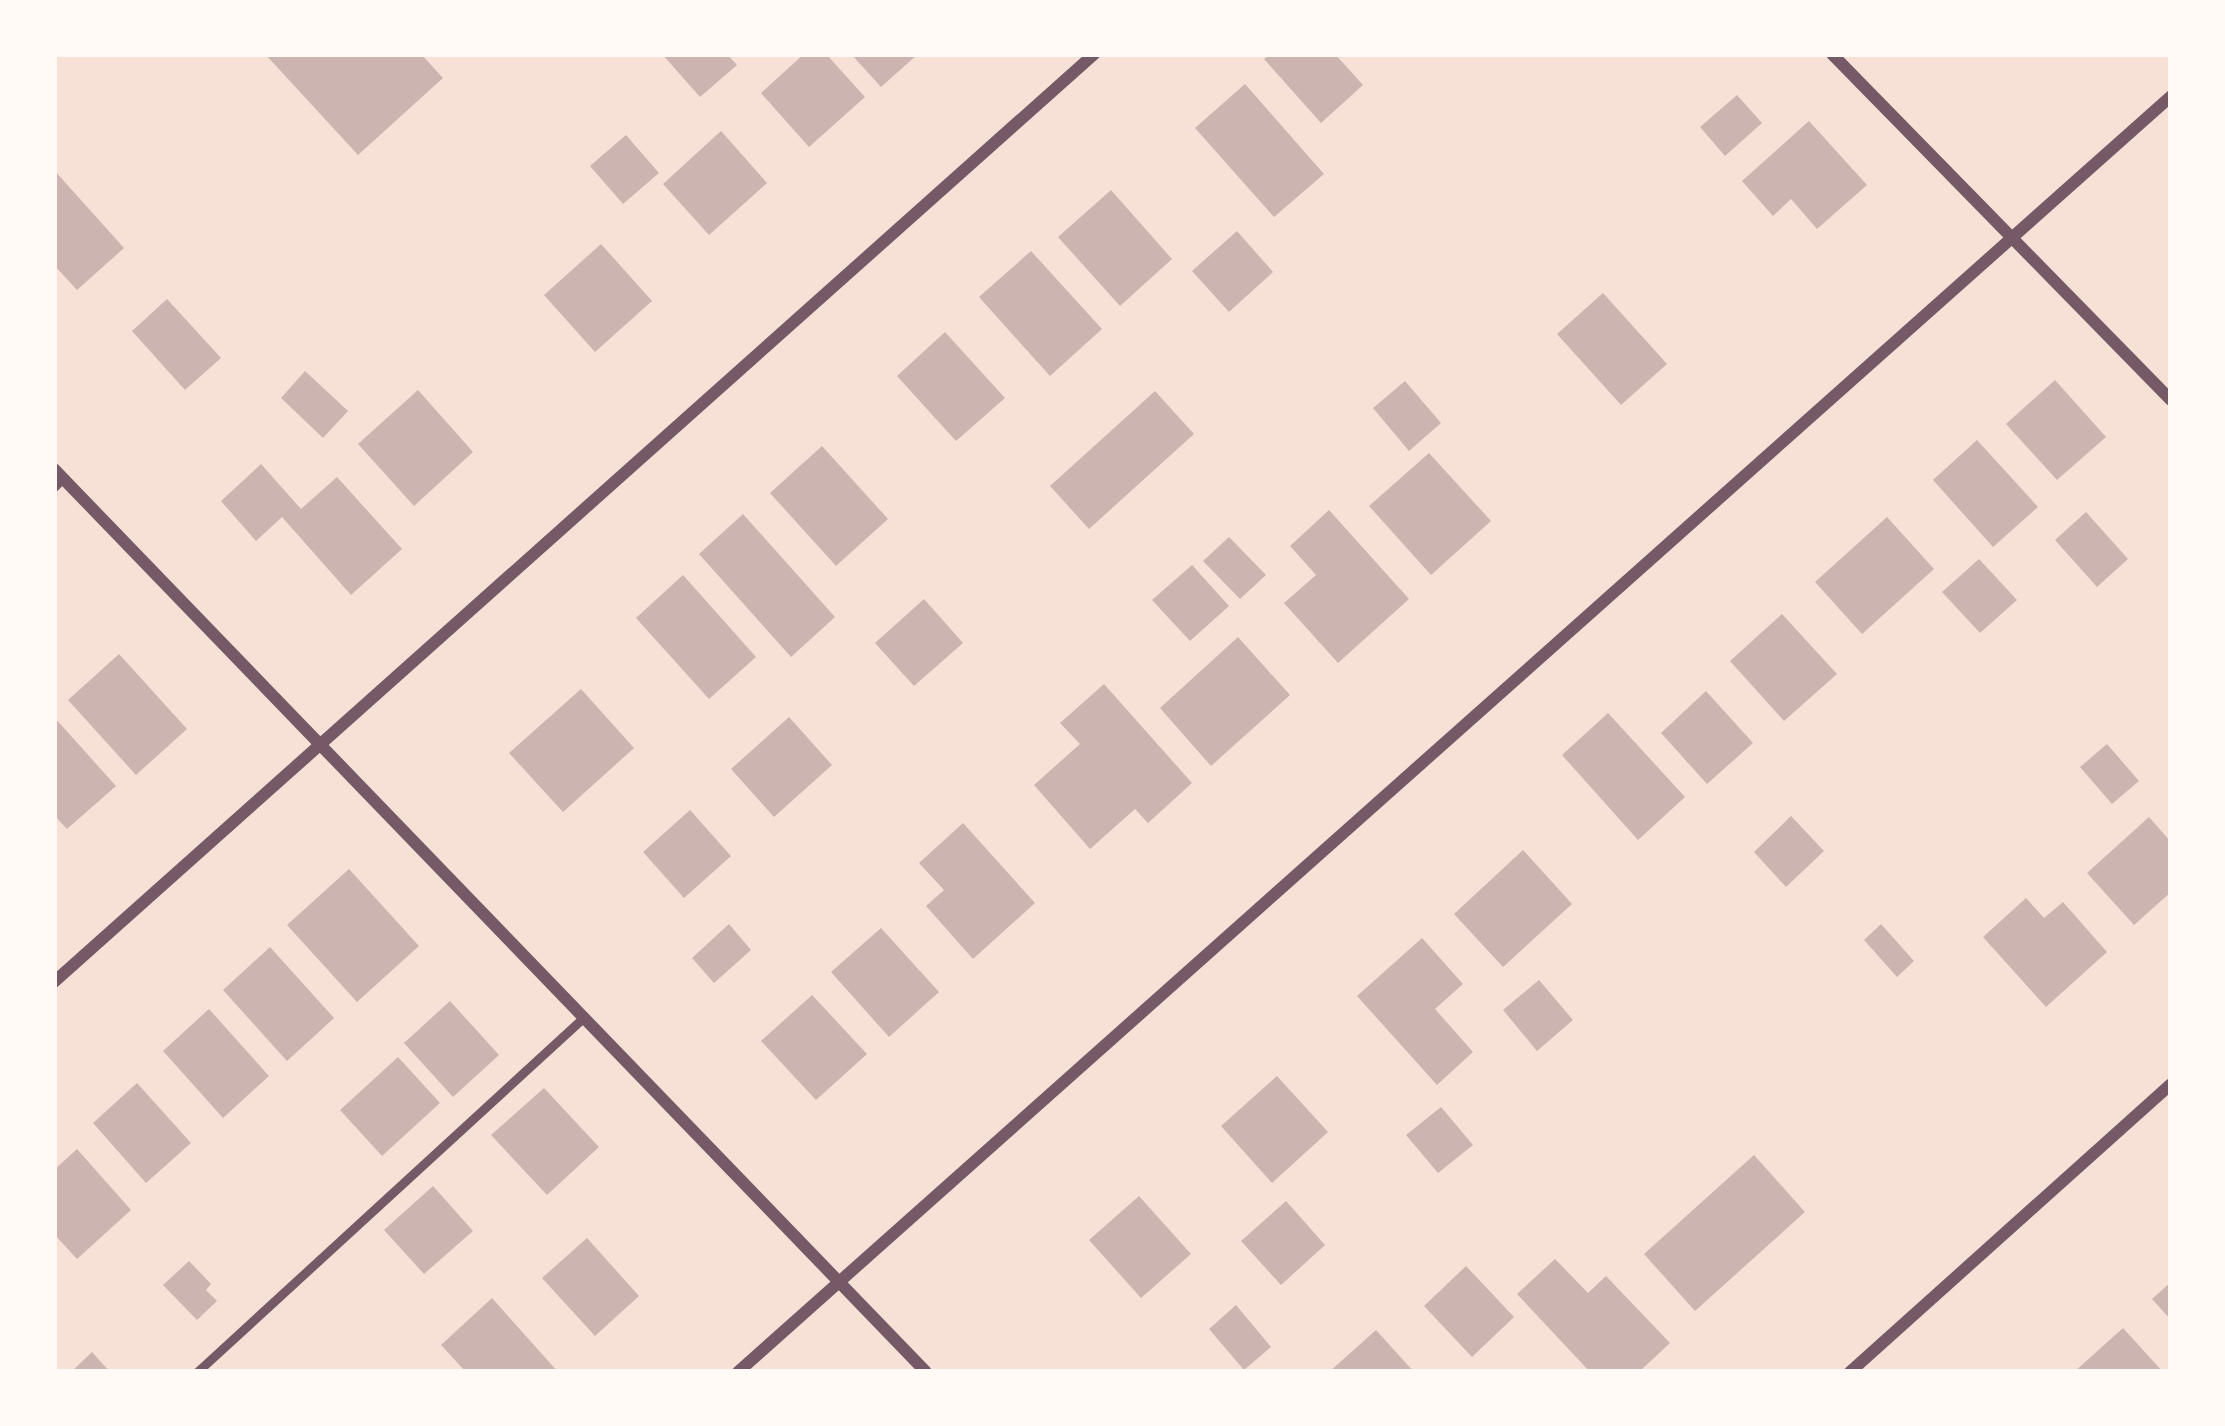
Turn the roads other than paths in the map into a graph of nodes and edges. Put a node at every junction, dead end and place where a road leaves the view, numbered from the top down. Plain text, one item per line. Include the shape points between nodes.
1 (1094, 54) edge
2 (1832, 54) edge
3 (2171, 96) edge
4 (2013, 238) junction
5 (2171, 400) edge
6 (57, 478) edge
7 (321, 745) junction
8 (54, 982) edge
9 (584, 1017) junction
10 (2171, 1084) edge
11 (839, 1281) junction
12 (197, 1372) edge
13 (738, 1372) edge
14 (926, 1372) edge
15 (1850, 1372) edge

1 - 7 street
2 - 4 street
3 - 4 street
4 - 5 street
4 - 11 street
6 - 7 street
7 - 8 street
7 - 9 street
9 - 11 street
9 - 12 lane
10 - 15 street
11 - 13 street
11 - 14 street

